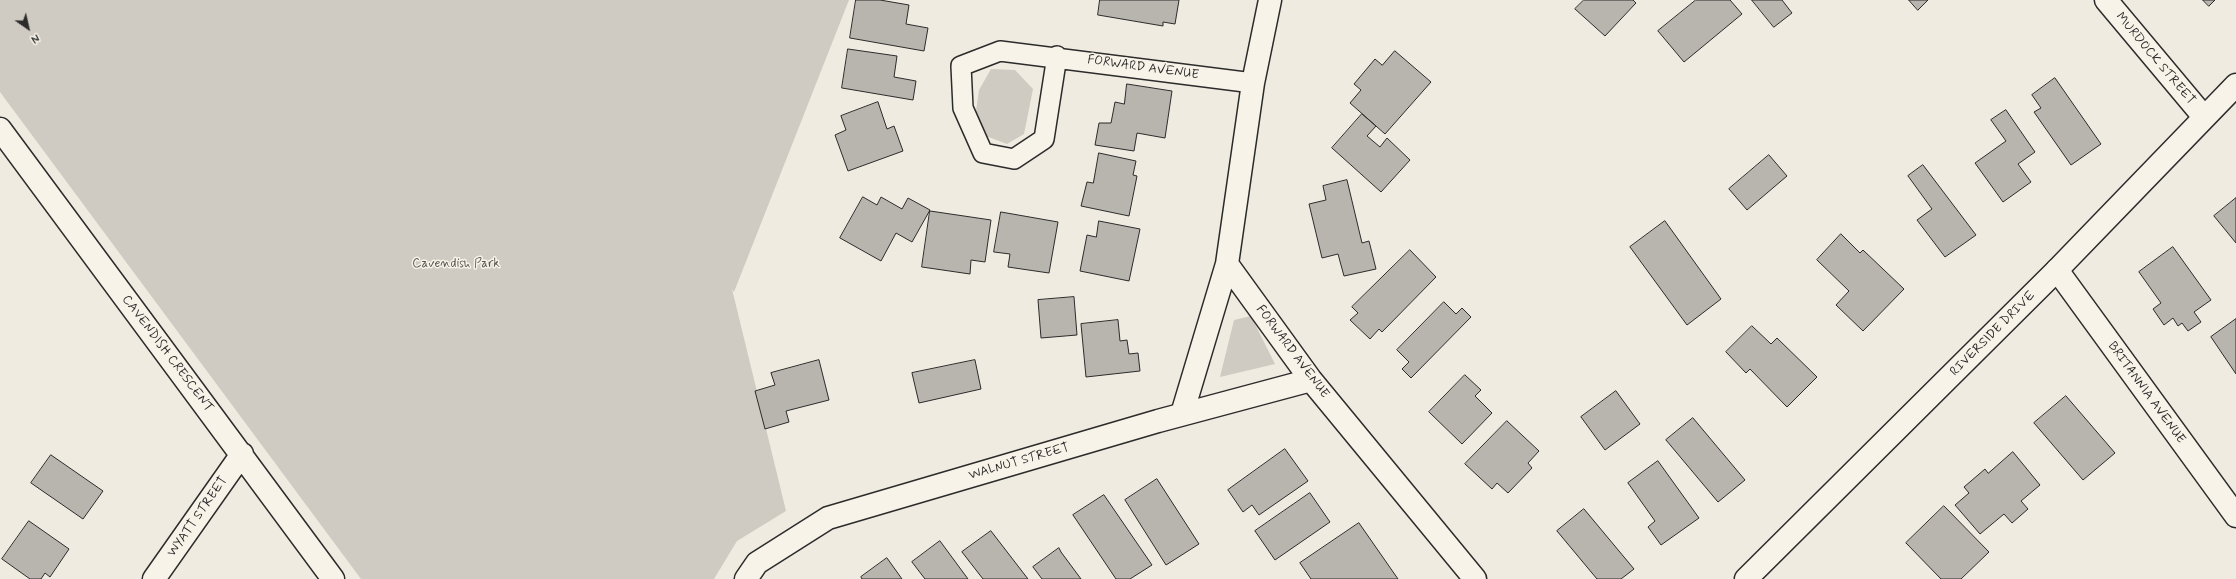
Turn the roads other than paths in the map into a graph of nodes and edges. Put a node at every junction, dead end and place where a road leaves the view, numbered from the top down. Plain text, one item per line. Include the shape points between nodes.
1 (1270, 0) edge
2 (2106, 0) edge
3 (1057, 56) junction
4 (1253, 83) junction
5 (2236, 85) edge
6 (2204, 117) junction
7 (0, 129) edge
8 (1227, 264) junction
9 (2057, 270) junction
10 (1311, 380) junction
11 (1182, 414) junction
12 (242, 454) junction
13 (2236, 516) edge
14 (154, 579) edge
15 (333, 579) edge
16 (746, 579) edge
17 (1475, 579) edge
18 (1746, 579) edge

1 - 4 street
2 - 6 street, MURDOCK STREET
3 - 3 lane, FORWARD AVENUE via 1000,51 962,66 963,108 983,153 1014,159 1044,139
3 - 4 lane, FORWARD AVENUE
4 - 8 street
5 - 6 street, RIVERSIDE DRIVE
6 - 9 street, RIVERSIDE DRIVE
7 - 12 street, CAVENDISH CRESCENT
8 - 10 street, FORWARD AVENUE
8 - 11 street
9 - 13 street, BRITANNIA AVENUE
9 - 18 street, RIVERSIDE DRIVE
10 - 11 street, WALNUT STREET
10 - 17 street, FORWARD AVENUE
11 - 16 street, WALNUT STREET via 828,518 757,563
12 - 14 street, WYATT STREET
12 - 15 street, CAVENDISH CRESCENT via 255,476

